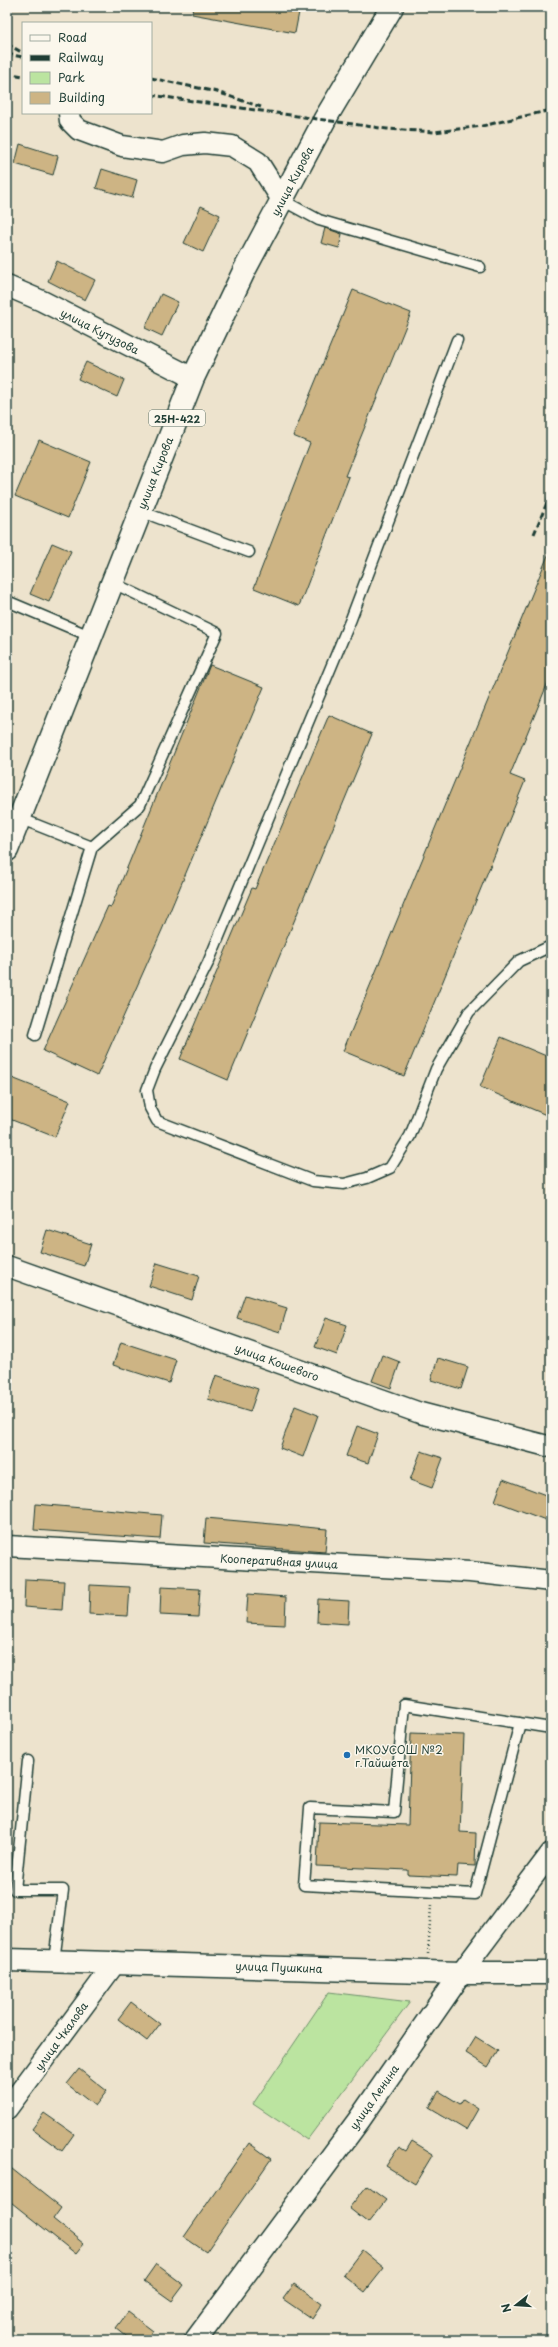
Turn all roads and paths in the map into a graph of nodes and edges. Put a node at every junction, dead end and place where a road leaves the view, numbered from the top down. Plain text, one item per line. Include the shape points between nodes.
1 (392, 7) edge
2 (69, 114) edge
3 (282, 200) junction
4 (480, 267) dead end
5 (7, 286) edge
6 (457, 340) dead end
7 (193, 378) junction
8 (140, 511) junction
9 (250, 552) dead end
10 (111, 582) junction
11 (7, 601) edge
12 (90, 636) junction
13 (19, 818) junction
14 (92, 847) junction
15 (7, 850) edge
16 (551, 946) edge
17 (35, 1035) dead end
18 (7, 1266) edge
19 (551, 1447) edge
20 (7, 1546) edge
21 (551, 1581) edge
22 (520, 1723) junction
23 (551, 1728) edge
24 (28, 1761) dead end
25 (551, 1853) edge
26 (432, 1892) junction
27 (7, 1960) edge
28 (54, 1961) junction
29 (116, 1962) junction
30 (426, 1972) junction
31 (461, 1973) junction
32 (551, 1973) edge
33 (7, 2109) edge
34 (196, 2340) edge

1 - 3 main road, улица Кирова / 25Н-422
2 - 3 street via 70,120 79,130 122,146 163,152 183,145 205,143 232,146 258,162
3 - 4 lane via 319,220
3 - 7 main road, улица Кирова / 25Н-422 via 245,269
5 - 7 street, улица Кутузова via 42,301
6 - 16 lane via 348,627 208,963 147,1090 150,1108 157,1121 163,1124 313,1181 344,1184 367,1178 390,1168 410,1136 436,1069 469,1012 519,961
7 - 8 main road, улица Кирова / 25Н-422
8 - 9 lane
8 - 10 main road, улица Кирова / 25Н-422
10 - 12 main road, улица Кирова / 25Н-422
10 - 14 lane via 217,633 140,805
11 - 12 lane
12 - 13 main road, улица Кирова / 25Н-422
13 - 14 lane
13 - 15 main road, улица Кирова / 25Н-422
14 - 17 lane
18 - 19 street, улица Кошевого via 420,1413
20 - 21 street, Кооперативная улица via 470,1572
22 - 23 lane
22 - 26 lane via 475,1894
22 - 26 lane via 404,1705 394,1812 310,1808 304,1885
24 - 28 lane via 16,1890 64,1890
25 - 31 street, улица Ленина
26 - 30 path
27 - 28 main road, улица Пушкина
28 - 29 main road, улица Пушкина
29 - 30 main road, улица Пушкина
29 - 33 street, улица Чкалова
30 - 31 main road, улица Пушкина
31 - 32 main road, улица Пушкина
31 - 34 main road, улица Ленина via 359,2120

